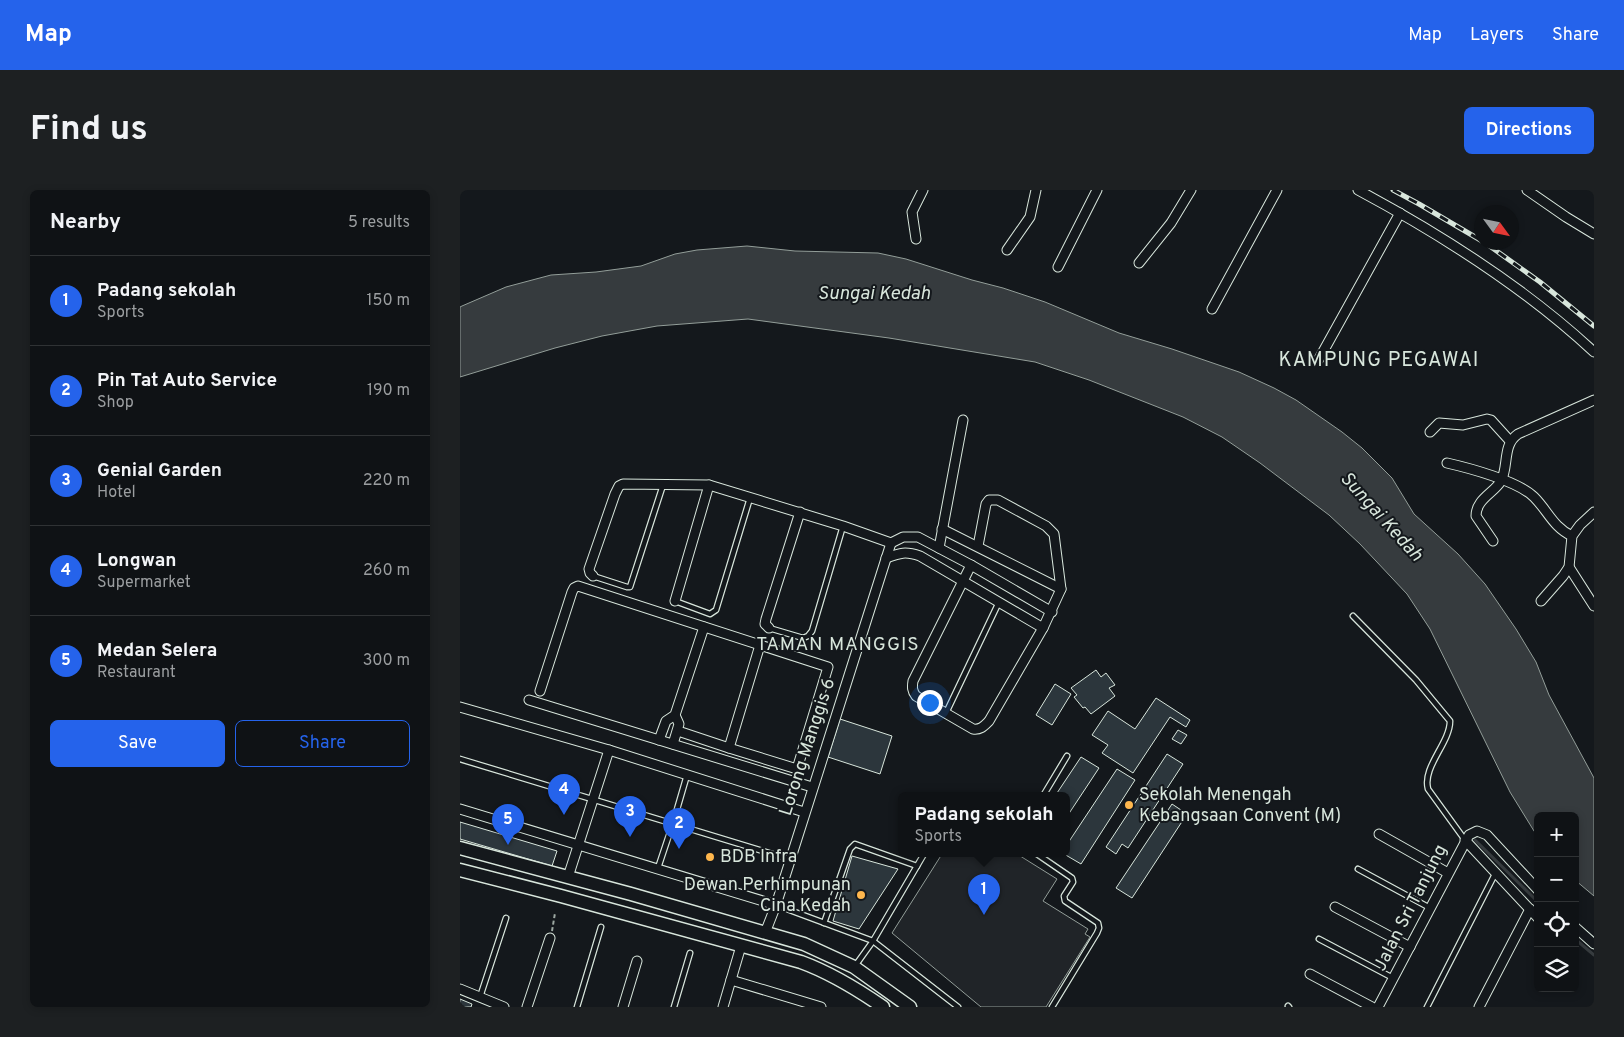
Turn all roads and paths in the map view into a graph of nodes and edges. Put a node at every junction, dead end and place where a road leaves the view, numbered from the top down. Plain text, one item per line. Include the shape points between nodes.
1 (923, 190) edge
2 (1036, 190) edge
3 (1097, 190) edge
4 (1191, 190) edge
5 (1277, 190) edge
6 (1358, 190) edge
7 (1527, 190) edge
8 (1400, 213) junction
9 (1594, 234) edge
10 (916, 239) dead end
11 (1007, 250) dead end
12 (1139, 263) dead end
13 (1058, 267) dead end
14 (1212, 309) dead end
15 (1594, 352) edge
16 (1319, 359) dead end
17 (1594, 400) edge
18 (964, 420) dead end
19 (1430, 432) dead end
20 (1510, 441) junction
21 (1447, 463) dead end
22 (1502, 480) junction
23 (664, 485) junction
24 (709, 485) junction
25 (751, 497) junction
26 (800, 512) junction
27 (1594, 512) edge
28 (843, 526) junction
29 (942, 529) junction
30 (1572, 536) junction
31 (1493, 542) dead end
32 (891, 543) junction
33 (978, 546) junction
34 (939, 548) junction
35 (886, 558) junction
36 (971, 565) junction
37 (1569, 567) junction
38 (594, 576) joint
39 (963, 581) junction
40 (1061, 589) junction
41 (675, 601) joint
42 (1541, 601) dead end
43 (999, 602) junction
44 (1594, 606) edge
45 (1052, 612) junction
46 (1353, 616) dead end
47 (704, 627) junction
48 (769, 628) joint
49 (1043, 628) junction
50 (760, 646) junction
51 (540, 691) dead end
52 (529, 700) dead end
53 (461, 706) edge
54 (946, 713) junction
55 (675, 715) junction
56 (678, 731) junction
57 (659, 740) junction
58 (674, 744) junction
59 (729, 748) junction
60 (609, 750) junction
61 (1067, 756) dead end
62 (460, 759) edge
63 (687, 775) junction
64 (812, 787) junction
65 (1045, 792) edge
66 (593, 798) junction
67 (460, 809) edge
68 (804, 812) junction
69 (674, 823) junction
70 (1379, 834) dead end
71 (1465, 840) junction
72 (579, 844) junction
73 (460, 848) edge
74 (922, 857) edge
75 (1041, 857) edge
76 (789, 859) junction
77 (917, 866) junction
78 (658, 868) junction
79 (1358, 869) dead end
80 (460, 870) edge
81 (1496, 872) junction
82 (1448, 873) junction
83 (568, 877) junction
84 (1534, 886) edge
85 (776, 905) junction
86 (1335, 907) dead end
87 (1430, 908) junction
88 (1530, 909) junction
89 (555, 913) dead end
90 (1534, 914) edge
91 (506, 918) dead end
92 (824, 923) junction
93 (601, 927) dead end
94 (1579, 931) edge
95 (765, 933) junction
96 (550, 938) joint
97 (1319, 939) dead end
98 (873, 941) junction
99 (1594, 944) edge
100 (741, 946) junction
101 (1410, 947) junction
102 (690, 952) dead end
103 (638, 961) dead end
104 (854, 967) junction
105 (1310, 974) dead end
106 (1393, 978) junction
107 (731, 980) junction
108 (460, 989) edge
109 (480, 997) junction
110 (504, 1007) edge
111 (527, 1007) edge
112 (577, 1007) edge
113 (623, 1007) edge
114 (674, 1007) edge
115 (722, 1007) edge
116 (821, 1007) edge
117 (882, 1007) edge
118 (910, 1007) edge
119 (958, 1007) edge
120 (1052, 1007) edge
121 (1372, 1007) edge
122 (1378, 1007) edge
123 (1427, 1007) edge
124 (1479, 1007) edge

1 - 10 street via 912,212
2 - 11 street via 1030,217
3 - 13 street
4 - 12 street via 1171,223
5 - 14 street
6 - 8 street
7 - 9 street
8 - 15 street via 1503,279
8 - 16 street
17 - 20 street via 1518,434
18 - 29 street
19 - 20 street via 1439,423 1463,425 1487,418
20 - 22 street
21 - 22 street
22 - 30 street via 1530,494 1560,530
22 - 31 street via 1484,498 1476,513
23 - 24 street
23 - 38 street via 623,484 617,489 589,569
23 - 38 lane via 630,587
24 - 25 street
24 - 41 street
25 - 26 street
25 - 41 lane via 716,610 710,614
26 - 28 street
26 - 48 street via 766,619 765,624
27 - 30 street
28 - 32 street
28 - 48 lane via 812,631 803,638
29 - 33 street
29 - 34 street
30 - 37 street
32 - 34 street via 903,537 914,537
32 - 35 street, Lorong Manggis 6
33 - 40 street
33 - 40 street via 986,504 989,500 998,500 1046,526 1054,534
34 - 36 street
35 - 39 street via 908,552
35 - 64 street, Lorong Manggis 6
36 - 39 street
36 - 45 street
37 - 42 street
37 - 44 street
39 - 43 street
39 - 54 street via 913,680 916,696
40 - 45 street
43 - 49 street
43 - 54 lane
45 - 49 street
46 - 71 lane via 1416,680 1450,721 1427,783
47 - 50 street
47 - 51 street via 578,586 574,588
47 - 55 street
49 - 54 street via 984,726 973,729
50 - 59 street
50 - 59 street via 828,667 798,769
52 - 57 street
53 - 60 street
55 - 56 street
55 - 57 street via 666,721
56 - 58 street
56 - 59 street
57 - 58 street
58 - 64 street
60 - 63 street
60 - 66 street
61 - 65 lane
62 - 66 lane
63 - 68 street
63 - 69 lane
64 - 68 street, Lorong Manggis 6
66 - 69 lane
66 - 72 street
67 - 72 street
68 - 76 street, Lorong Manggis 6
69 - 76 lane
69 - 78 lane
70 - 82 street
71 - 81 street, Jalan Sri Tanjung
71 - 82 street, Jalan Sri Tanjung
71 - 84 street via 1472,832 1487,835
72 - 78 street
72 - 83 street
73 - 83 main road
74 - 77 lane
75 - 120 lane via 1072,878 1065,901 1098,923 1099,928
76 - 85 street, Lorong Manggis 6
77 - 92 lane via 855,844 850,849
77 - 98 lane
78 - 85 street
79 - 87 lane
80 - 100 main road
81 - 88 street, Jalan Sri Tanjung
81 - 123 lane
82 - 87 street, Jalan Sri Tanjung
83 - 95 main road
85 - 92 lane
85 - 95 street, Lorong Manggis 6
86 - 101 street
87 - 101 street, Jalan Sri Tanjung
88 - 90 street, Jalan Sri Tanjung
88 - 124 street
89 - 96 path
91 - 109 lane
92 - 98 lane
93 - 112 lane
94 - 99 street
95 - 104 main road via 804,944
96 - 111 street
97 - 106 lane
98 - 104 lane
98 - 119 lane
100 - 107 street
100 - 117 main road via 820,970
101 - 106 street, Jalan Sri Tanjung
102 - 114 lane
103 - 113 street
104 - 118 main road
105 - 121 street
106 - 122 street, Jalan Sri Tanjung
107 - 115 street
107 - 116 street
108 - 109 street
109 - 110 street

